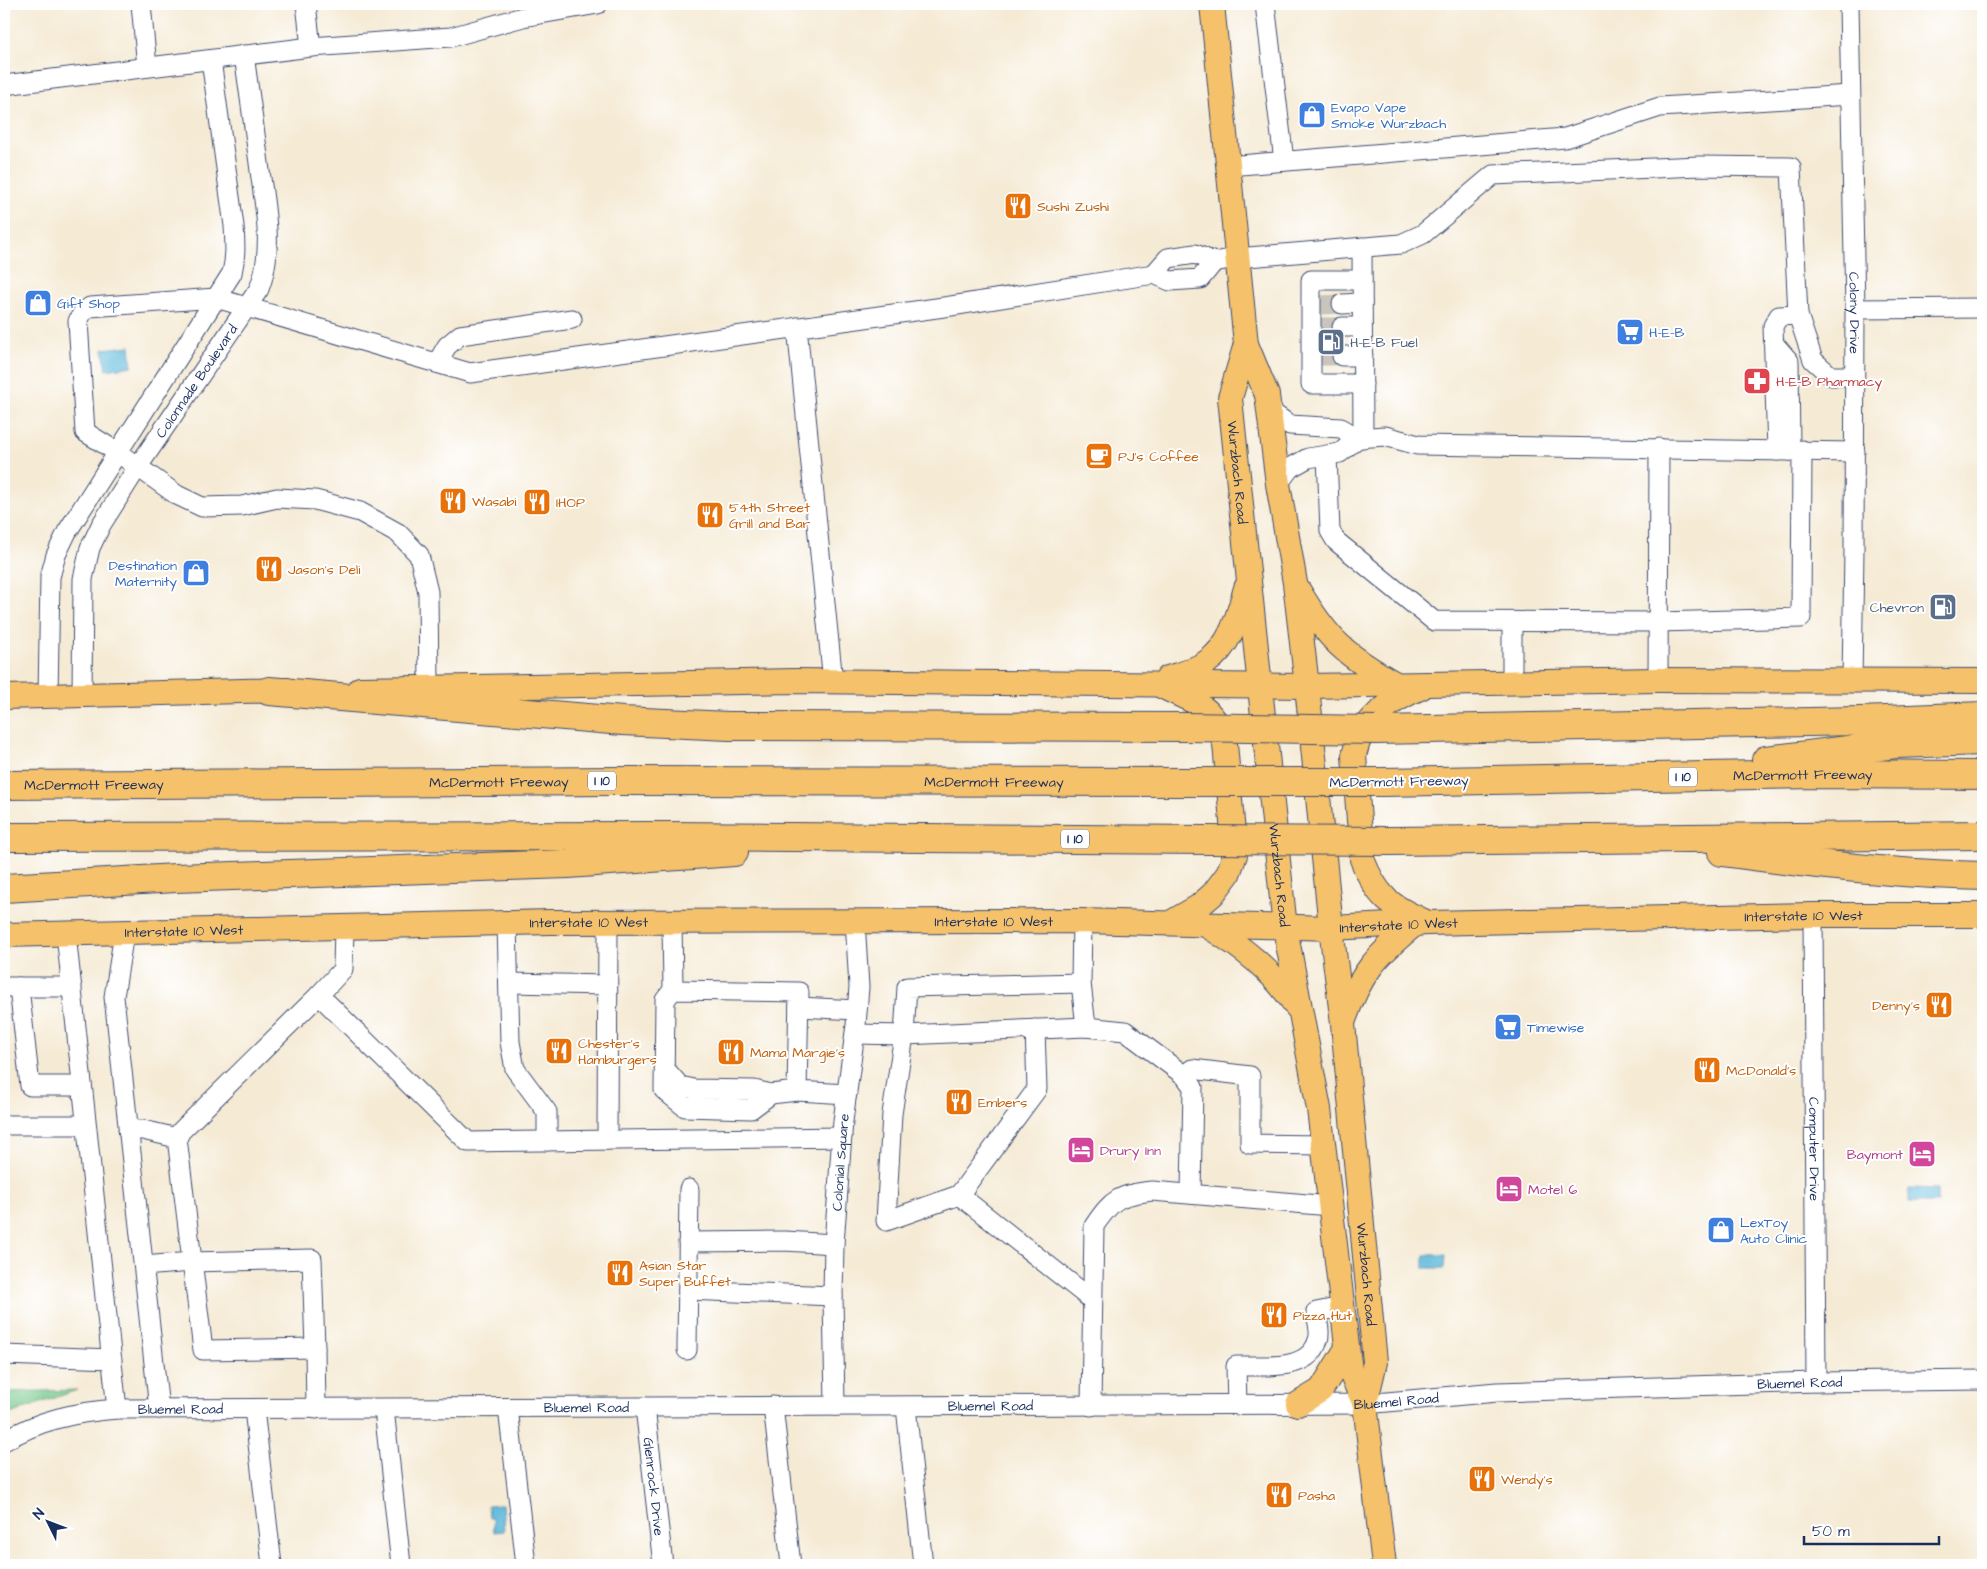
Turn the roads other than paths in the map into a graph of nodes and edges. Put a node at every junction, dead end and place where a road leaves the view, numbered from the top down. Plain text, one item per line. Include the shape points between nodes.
1 (141, 4) edge
2 (306, 4) edge
3 (598, 4) edge
4 (1212, 4) edge
5 (1265, 4) edge
6 (1849, 4) edge
7 (311, 47) junction
8 (244, 56) junction
9 (211, 60) junction
10 (147, 67) junction
11 (4, 85) edge
12 (1850, 96) junction
13 (1284, 162) junction
14 (1228, 166) junction
15 (1362, 247) junction
16 (1225, 260) junction
17 (1362, 280) junction
18 (216, 298) junction
19 (1362, 303) junction
20 (1342, 304) tunnel mouth
21 (246, 308) junction
22 (1983, 308) edge
23 (1855, 309) junction
24 (1798, 315) junction
25 (572, 319) dead end
26 (797, 327) junction
27 (1342, 327) tunnel mouth
28 (1362, 327) junction
29 (1246, 344) junction
30 (1342, 356) tunnel mouth
31 (1362, 356) junction
32 (437, 363) junction
33 (1854, 376) junction
34 (1362, 384) junction
35 (1267, 395) junction
36 (1360, 438) junction
37 (1659, 448) junction
38 (1790, 451) junction
39 (117, 452) junction
40 (1855, 452) junction
41 (1327, 455) junction
42 (137, 468) junction
43 (1278, 484) junction
44 (1249, 578) junction
45 (1294, 582) junction
46 (1512, 622) junction
47 (1658, 622) junction
48 (1658, 680) junction
49 (1983, 681) edge
50 (833, 682) junction
51 (1852, 682) junction
52 (1154, 683) junction
53 (1512, 683) junction
54 (1397, 684) junction
55 (1428, 684) junction
56 (1260, 685) junction
57 (1307, 686) junction
58 (429, 687) junction
59 (269, 691) junction
60 (82, 696) junction
61 (4, 697) edge
62 (48, 697) junction
63 (1983, 716) edge
64 (1983, 740) edge
65 (1983, 776) edge
66 (1624, 778) junction
67 (4, 785) edge
68 (1983, 835) edge
69 (4, 837) edge
70 (941, 838) junction
71 (1626, 839) junction
72 (1983, 876) edge
73 (4, 888) edge
74 (1813, 915) junction
75 (1983, 915) edge
76 (855, 920) junction
77 (672, 921) junction
78 (1082, 921) junction
79 (608, 922) junction
80 (507, 923) junction
81 (1170, 923) junction
82 (1204, 924) junction
83 (1421, 924) junction
84 (344, 927) junction
85 (1285, 928) junction
86 (1331, 928) junction
87 (124, 933) junction
88 (66, 934) junction
89 (4, 935) edge
90 (509, 983) junction
91 (1081, 983) junction
92 (607, 985) junction
93 (11, 987) edge
94 (72, 987) junction
95 (674, 990) junction
96 (319, 995) junction
97 (799, 1007) junction
98 (857, 1010) junction
99 (1300, 1012) junction
100 (1343, 1024) junction
101 (1086, 1027) junction
102 (1035, 1029) junction
103 (855, 1034) junction
104 (904, 1036) junction
105 (1185, 1076) junction
106 (82, 1086) junction
107 (797, 1091) junction
108 (847, 1094) junction
109 (4, 1125) edge
110 (86, 1125) junction
111 (128, 1130) junction
112 (842, 1137) junction
113 (177, 1138) junction
114 (607, 1140) junction
115 (547, 1141) junction
116 (1324, 1145) junction
117 (689, 1189) dead end
118 (1191, 1194) junction
119 (959, 1195) junction
120 (1331, 1206) junction
121 (688, 1242) junction
122 (834, 1244) junction
123 (191, 1262) junction
124 (144, 1266) junction
125 (688, 1290) junction
126 (833, 1296) junction
127 (1092, 1300) junction
128 (1342, 1307) junction
129 (315, 1348) junction
130 (1347, 1348) junction
131 (687, 1350) dead end
132 (4, 1355) edge
133 (112, 1360) junction
134 (1983, 1380) edge
135 (1816, 1382) junction
136 (1298, 1404) junction
137 (1365, 1404) junction
138 (1237, 1405) junction
139 (773, 1406) junction
140 (835, 1406) junction
141 (1091, 1406) junction
142 (645, 1407) junction
143 (906, 1407) junction
144 (508, 1408) junction
145 (159, 1409) junction
146 (254, 1409) junction
147 (316, 1409) junction
148 (384, 1409) junction
149 (117, 1410) junction
150 (4, 1441) edge
151 (272, 1565) edge
152 (401, 1565) edge
153 (526, 1565) edge
154 (663, 1565) edge
155 (791, 1565) edge
156 (923, 1565) edge
157 (1384, 1565) edge

1 - 10 street
2 - 7 street
3 - 7 street via 523,17 451,37
4 - 14 main road, Wurzbach Road
5 - 13 street
6 - 12 street, Colony Drive
7 - 8 street
8 - 9 street
8 - 21 street, Colonnade Boulevard via 267,227 268,257 259,289
9 - 10 street
9 - 18 street, Colonnade Boulevard via 236,249 232,273
10 - 11 street
12 - 13 street via 1660,107 1565,138
12 - 23 street, Colony Drive
13 - 14 street
14 - 16 main road, Wurzbach Road
15 - 16 street
15 - 17 street
15 - 24 street via 1401,244 1423,234 1492,174 1699,166 1791,167
16 - 26 street via 1200,278 1170,281 1154,274
16 - 29 main road, Wurzbach Road
17 - 19 street
17 - 34 street via 1311,280 1316,305 1311,384
18 - 21 street
18 - 39 street, Colonnade Boulevard
18 - 39 street via 98,306 83,312 78,321 85,432
19 - 20 street
19 - 28 street
21 - 32 street
21 - 42 street, Colonnade Boulevard
22 - 23 street
23 - 33 street, Colony Drive
24 - 33 street via 1813,360 1830,376
24 - 38 street via 1779,316 1773,326 1774,345 1789,361
25 - 32 street via 460,334 447,346
26 - 32 street via 470,372
26 - 50 street
27 - 28 street
28 - 31 street
29 - 35 main road, Wurzbach Road
29 - 44 main road, Wurzbach Road via 1230,398
30 - 31 street
31 - 34 street
33 - 40 street, Colony Drive
34 - 36 street
35 - 36 street via 1274,414 1290,425 1341,428
35 - 43 main road, Wurzbach Road
36 - 37 street via 1385,436 1418,445
36 - 41 street via 1340,453
37 - 38 street
37 - 47 street
38 - 40 street
38 - 47 street via 1801,618
39 - 42 street
39 - 62 street, Colonnade Boulevard via 67,532 54,562 50,577
40 - 51 street, Colony Drive
41 - 43 street via 1308,458 1290,468
41 - 46 street via 1330,531 1336,542 1434,621
42 - 58 street via 177,495 202,507 242,506 277,498 315,500 360,512 398,533 419,555 428,592
42 - 60 street, Colonnade Boulevard via 90,548 83,579
43 - 45 main road, Wurzbach Road
44 - 52 main road via 1233,631 1208,662
44 - 56 main road, Wurzbach Road
45 - 54 main road via 1336,643 1364,665
45 - 57 main road, Wurzbach Road
46 - 47 street
46 - 53 street
47 - 48 street
48 - 51 main road
48 - 53 main road
49 - 51 main road
50 - 52 main road
50 - 58 main road
52 - 56 main road
52 - 81 main road via 1196,703 1218,724 1225,744 1235,855 1228,874 1213,894
53 - 55 main road
54 - 55 main road
54 - 57 main road
55 - 83 main road via 1384,708 1361,734 1354,756 1362,859 1381,896
56 - 57 main road
56 - 85 main road, Wurzbach Road
57 - 86 main road, Wurzbach Road
58 - 59 main road
59 - 60 main road
59 - 63 highway, bridge via 624,721 729,726 1376,730
60 - 62 main road
61 - 62 main road
64 - 66 highway via 1896,744
65 - 66 highway, McDermott Freeway / I 10 via 1819,774
66 - 67 highway, McDermott Freeway / I 10, bridge via 1383,782 615,781
68 - 71 highway, I 10
69 - 70 highway, I 10
70 - 71 highway, I 10, bridge
70 - 73 highway via 568,864 176,878
71 - 72 highway via 1818,866 1918,875
74 - 75 main road, Interstate 10 West
74 - 83 main road, Interstate 10 West
74 - 135 street, Computer Drive
76 - 77 main road, Interstate 10 West
76 - 78 main road, Interstate 10 West
76 - 98 street, Colonial Square via 859,987
77 - 79 main road, Interstate 10 West
77 - 95 street
78 - 81 main road, Interstate 10 West
78 - 91 street
79 - 80 main road, Interstate 10 West
79 - 92 street
80 - 84 main road, Interstate 10 West
80 - 90 street
81 - 82 main road, Interstate 10 West
82 - 85 main road, Interstate 10 West
82 - 99 main road via 1232,941 1267,970
83 - 86 main road, Interstate 10 West
83 - 100 main road via 1379,955 1350,1001
84 - 87 main road, Interstate 10 West
84 - 96 street via 343,969
85 - 86 main road, Interstate 10 West
85 - 99 main road, Wurzbach Road
86 - 100 main road, Wurzbach Road
87 - 88 main road, Interstate 10 West
87 - 111 street via 114,997
88 - 89 main road, Interstate 10 West
88 - 94 street
90 - 92 street
90 - 115 street via 510,1042 515,1069 547,1112
91 - 101 street
91 - 104 street via 907,987
92 - 114 street
93 - 94 street
93 - 106 street via 30,1086
94 - 106 street
95 - 97 street via 799,992
95 - 107 street via 665,1000 664,1090 685,1107 750,1109 771,1094
96 - 113 street
96 - 115 street via 468,1142
97 - 98 street
97 - 107 street
98 - 103 street, Colonial Square
99 - 116 main road, Wurzbach Road
100 - 137 main road, Wurzbach Road via 1375,1362
101 - 102 street
101 - 105 street via 1125,1030
102 - 104 street
102 - 119 street via 1037,1089
103 - 104 street
103 - 108 street, Colonial Square
104 - 119 street via 892,1114 886,1221
105 - 116 street via 1192,1069 1250,1076 1250,1144
105 - 118 street via 1193,1087
106 - 110 street
107 - 108 street
108 - 112 street, Colonial Square
109 - 110 street
110 - 133 street
111 - 113 street
111 - 124 street
112 - 114 street
112 - 122 street, Colonial Square
113 - 123 street
114 - 115 street
116 - 120 main road, Wurzbach Road
117 - 121 street
118 - 120 street
118 - 127 street via 1152,1191 1127,1194 1108,1206 1094,1226
119 - 127 street
120 - 128 main road, Wurzbach Road
121 - 122 street
121 - 125 street
122 - 126 street, Colonial Square
123 - 124 street
123 - 129 street via 203,1350
123 - 129 street via 312,1259
124 - 145 street
125 - 126 street
125 - 131 street
126 - 140 street, Colonial Square
127 - 141 street
128 - 130 main road, Wurzbach Road
128 - 138 street via 1316,1312 1319,1339 1309,1354 1293,1365 1236,1366
129 - 147 street
130 - 136 main road via 1321,1390
130 - 137 main road, Wurzbach Road via 1350,1371
132 - 133 street
133 - 149 street
134 - 135 street, Bluemel Road
135 - 137 street, Bluemel Road via 1497,1392
136 - 137 street, Bluemel Road
136 - 138 street, Bluemel Road
137 - 157 main road, Wurzbach Road
138 - 141 street, Bluemel Road
139 - 140 street, Bluemel Road
139 - 142 street, Bluemel Road
139 - 155 street
140 - 143 street, Bluemel Road
141 - 143 street, Bluemel Road
142 - 144 street, Bluemel Road
142 - 154 street, Glenrock Drive
143 - 156 street
144 - 148 street, Bluemel Road
144 - 153 street
145 - 146 street, Bluemel Road
145 - 149 street, Bluemel Road
146 - 147 street, Bluemel Road
146 - 151 street
147 - 148 street, Bluemel Road
148 - 152 street
149 - 150 street, Bluemel Road via 87,1411 54,1418

